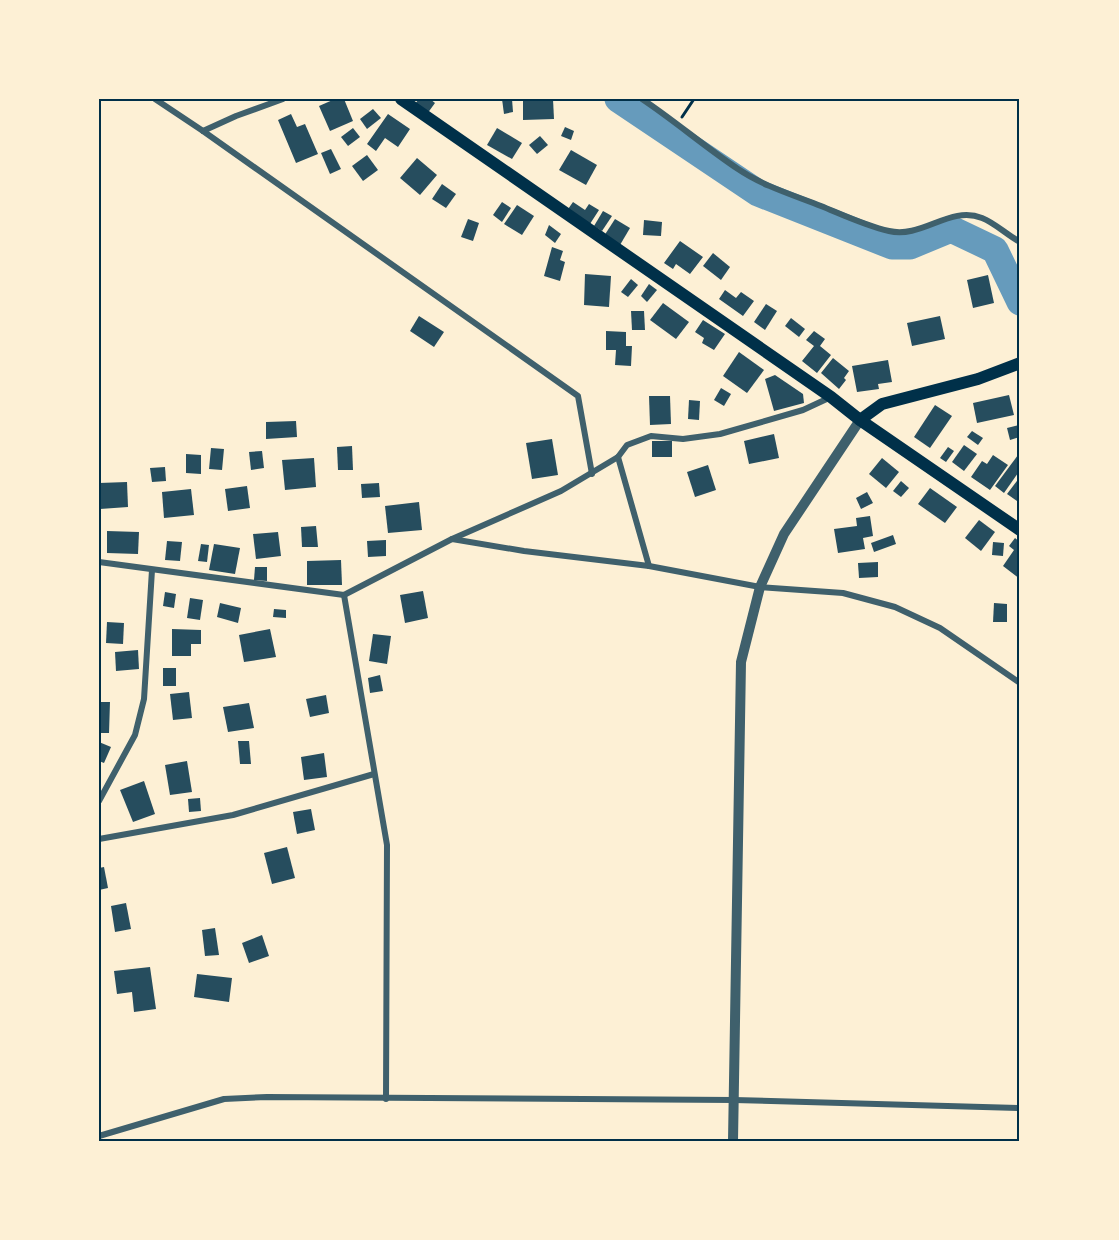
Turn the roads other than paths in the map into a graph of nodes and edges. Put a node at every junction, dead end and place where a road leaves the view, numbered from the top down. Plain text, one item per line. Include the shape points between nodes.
1 (155, 99) edge
2 (283, 99) edge
3 (401, 99) edge
4 (642, 99) edge
5 (203, 131) junction
6 (1020, 242) edge
7 (1020, 363) edge
8 (831, 397) junction
9 (860, 420) junction
10 (618, 457) junction
11 (592, 474) junction
12 (1020, 530) edge
13 (452, 539) junction
14 (99, 562) edge
15 (649, 566) junction
16 (152, 570) junction
17 (760, 587) junction
18 (344, 596) junction
19 (1020, 683) edge
20 (374, 774) junction
21 (99, 801) edge
22 (99, 839) edge
23 (386, 1099) junction
24 (734, 1100) junction
25 (1020, 1108) edge
26 (99, 1136) edge
27 (733, 1141) edge

1 - 5 street
2 - 5 street
3 - 8 main road
4 - 6 street via 739,170 879,228 901,233 915,231 967,215 982,218
5 - 11 street via 578,396
7 - 9 main road via 978,379 882,404
8 - 9 main road
8 - 10 street via 803,410 720,434 683,439 651,436 627,445
9 - 12 main road
9 - 17 street via 784,534
10 - 11 street
10 - 15 street
11 - 13 street
13 - 15 street
13 - 18 street
14 - 16 street
15 - 17 street
16 - 18 street
16 - 21 street via 144,699 135,735
17 - 19 street via 843,593 895,608 940,628
17 - 24 street via 741,662
18 - 20 street
20 - 22 street via 233,815
20 - 23 street via 387,845
23 - 24 street
23 - 26 street via 224,1100
24 - 25 street
24 - 27 street

